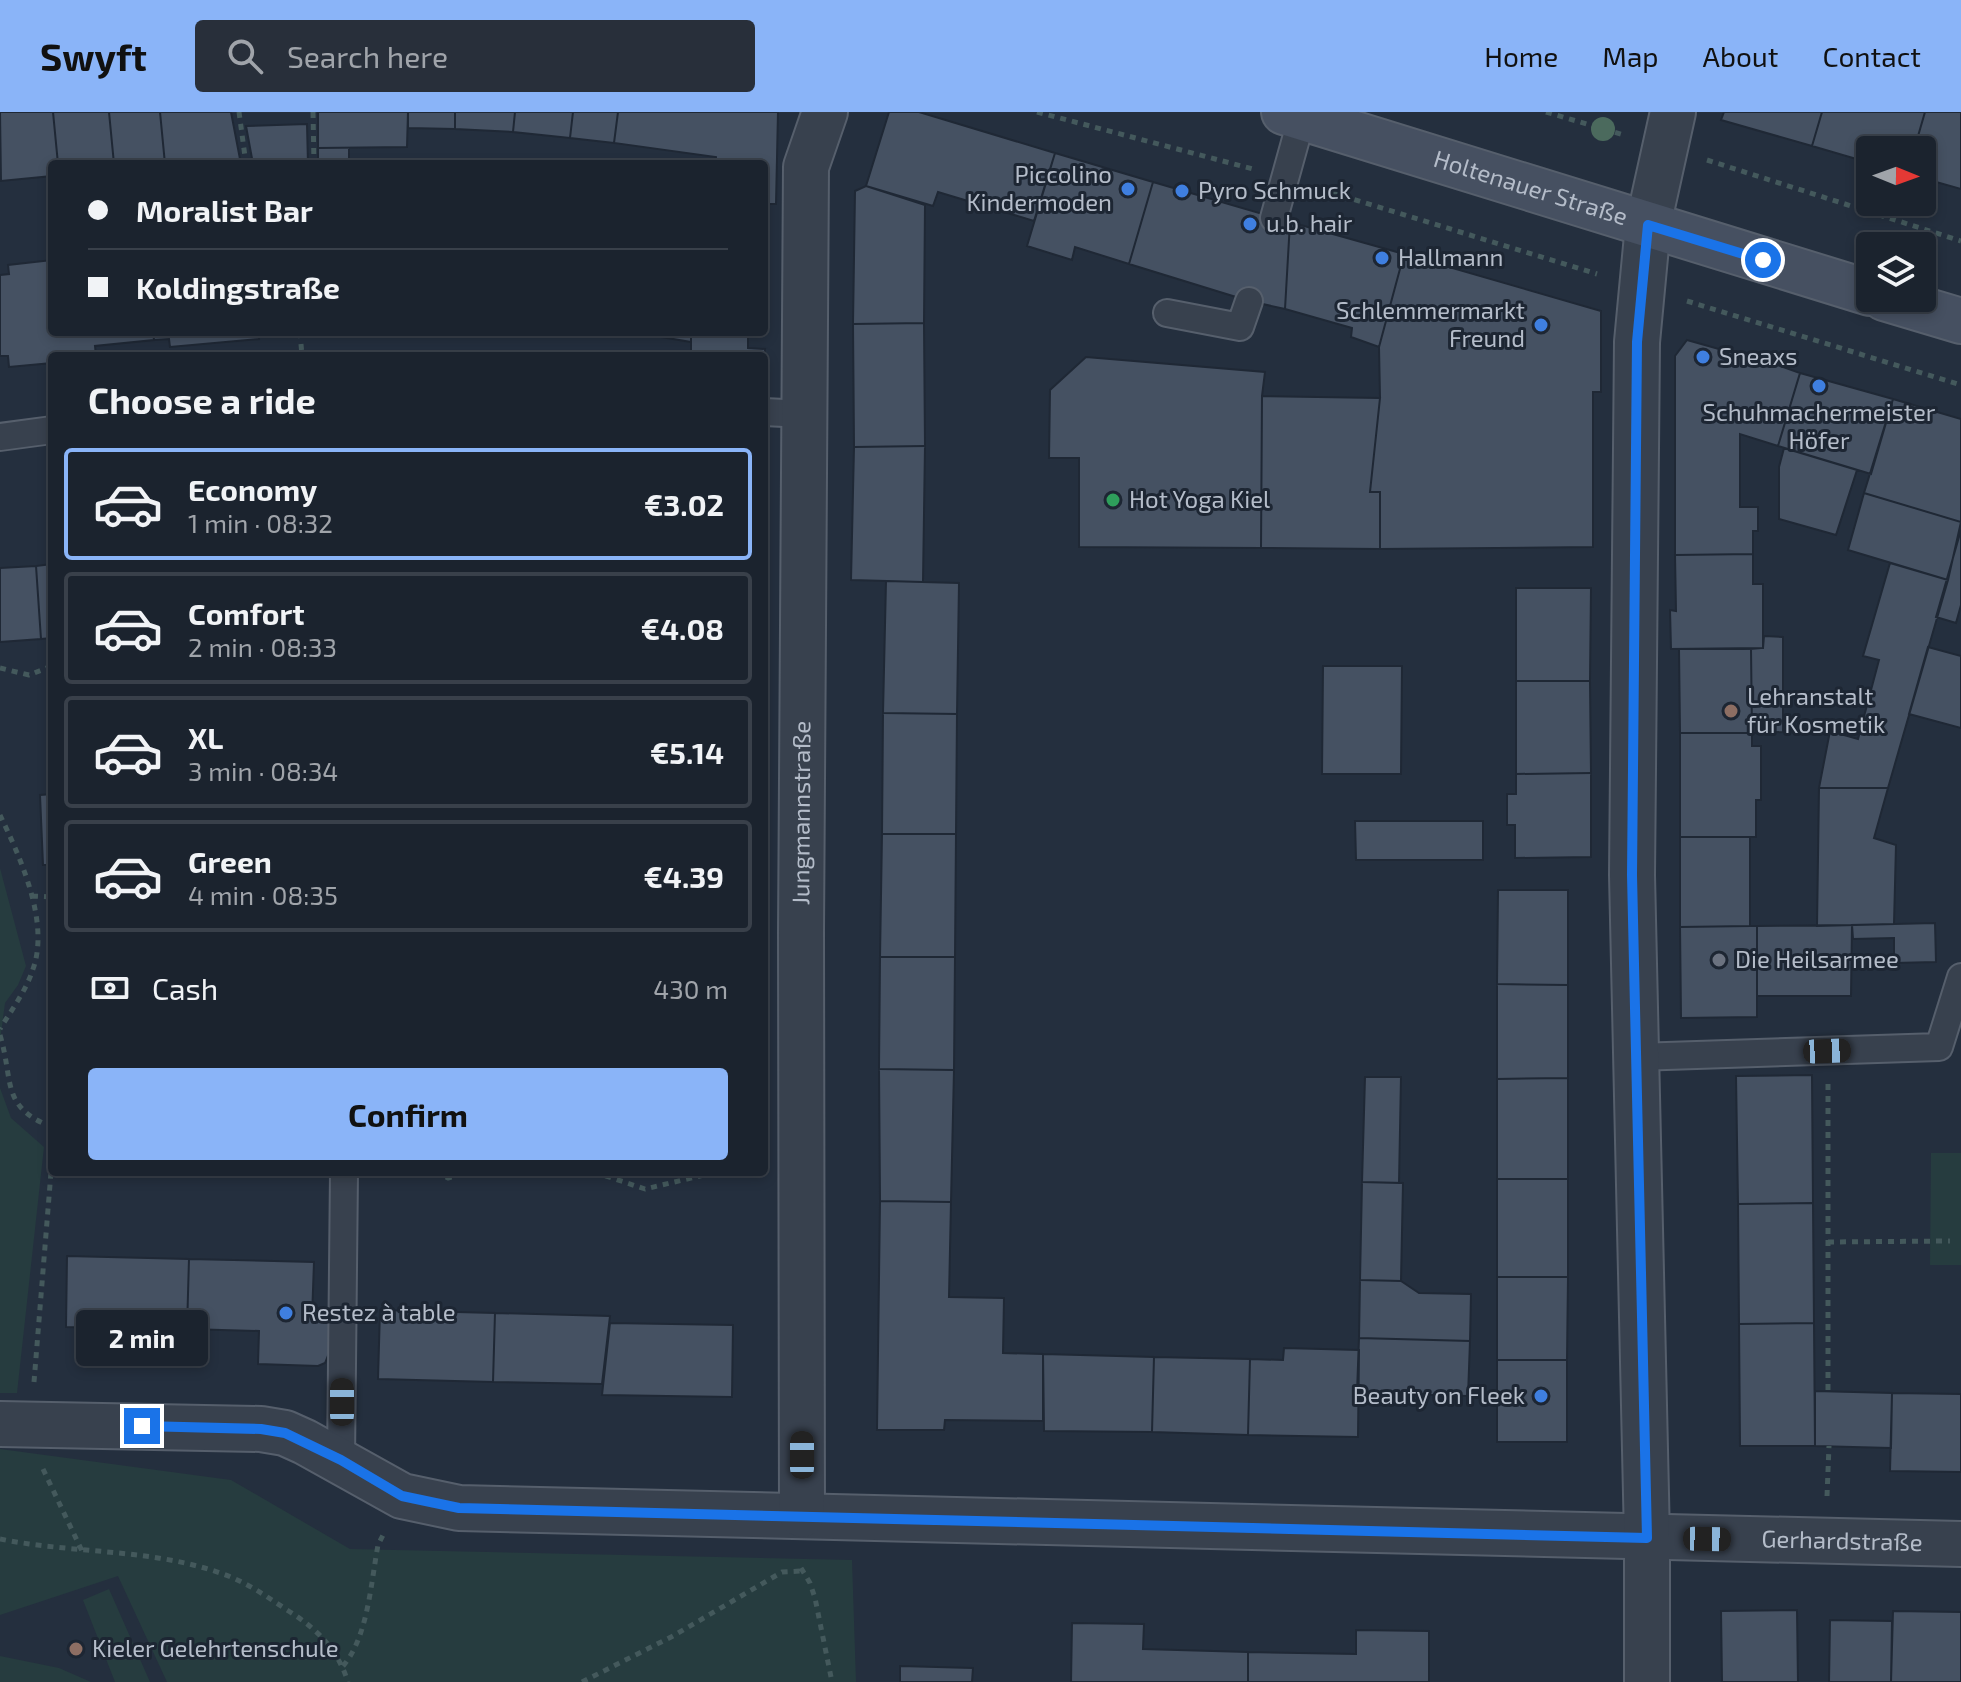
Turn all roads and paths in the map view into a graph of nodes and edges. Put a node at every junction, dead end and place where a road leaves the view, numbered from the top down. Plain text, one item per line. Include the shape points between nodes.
1 (239, 112) edge
2 (313, 112) edge
3 (825, 112) edge
4 (1037, 112) edge
5 (1546, 112) edge
6 (1293, 115) edge
7 (1669, 129) edge
8 (245, 160) edge
9 (314, 160) edge
10 (1285, 179) junction
11 (1274, 218) dead end
12 (1648, 225) junction
13 (1961, 241) edge
14 (1643, 287) junction
15 (1856, 289) edge
16 (1249, 301) dead end
17 (1931, 312) edge
18 (1167, 313) dead end
19 (1961, 321) edge
20 (1961, 385) edge
21 (784, 413) edge
22 (48, 431) edge
23 (0, 437) edge
24 (0, 668) edge
25 (48, 668) edge
26 (0, 815) edge
27 (32, 896) junction
28 (48, 897) edge
29 (1961, 977) edge
30 (0, 1029) edge
31 (0, 1035) edge
32 (1827, 1051) junction
33 (1636, 1057) junction
34 (48, 1126) edge
35 (50, 1176) edge
36 (344, 1176) edge
37 (606, 1176) edge
38 (700, 1176) edge
39 (736, 1176) edge
40 (801, 1178) junction
41 (1950, 1241) dead end
42 (1828, 1242) junction
43 (1828, 1391) dead end
44 (15, 1424) edge
45 (341, 1460) junction
46 (402, 1496) junction
47 (802, 1515) junction
48 (1647, 1538) junction
49 (0, 1539) edge
50 (1961, 1544) edge
51 (82, 1551) junction
52 (801, 1571) junction
53 (343, 1666) junction
54 (348, 1682) edge
55 (582, 1682) edge
56 (832, 1682) edge
57 (1647, 1682) edge

1 - 8 path
2 - 9 path
3 - 21 street, Jungmannstraße via 806,167
4 - 10 path
5 - 7 path
6 - 10 lane
6 - 12 main road, Holtenauer Straße
7 - 12 street
7 - 13 path
10 - 11 lane
10 - 14 path
12 - 14 street
12 - 15 main road, Holtenauer Straße
14 - 20 path
14 - 33 street via 1637,342 1634,584
16 - 18 lane via 1240,327
17 - 19 main road
21 - 40 street, Jungmannstraße
22 - 23 lane
24 - 25 path via 29,675
26 - 27 path
27 - 28 path
27 - 30 path via 35,966
29 - 32 lane via 1939,1047
31 - 34 path via 10,1097 30,1119
32 - 33 lane
32 - 42 path
33 - 48 street
35 - 44 path
36 - 45 lane
37 - 38 path via 645,1189
39 - 40 path
40 - 47 street, Jungmannstraße
41 - 42 path
42 - 43 path
44 - 45 street, Gerhardstraße via 261,1429 285,1433
44 - 51 path via 38,1458
45 - 46 street, Gerhardstraße
46 - 47 street, Gerhardstraße via 459,1508
46 - 53 path via 378,1545 360,1636
47 - 48 street, Gerhardstraße
47 - 52 path
48 - 50 street, Gerhardstraße
48 - 57 street
49 - 51 path
51 - 53 path via 161,1557 225,1574 316,1630
52 - 55 path via 782,1572
52 - 56 path via 815,1598
53 - 54 path

